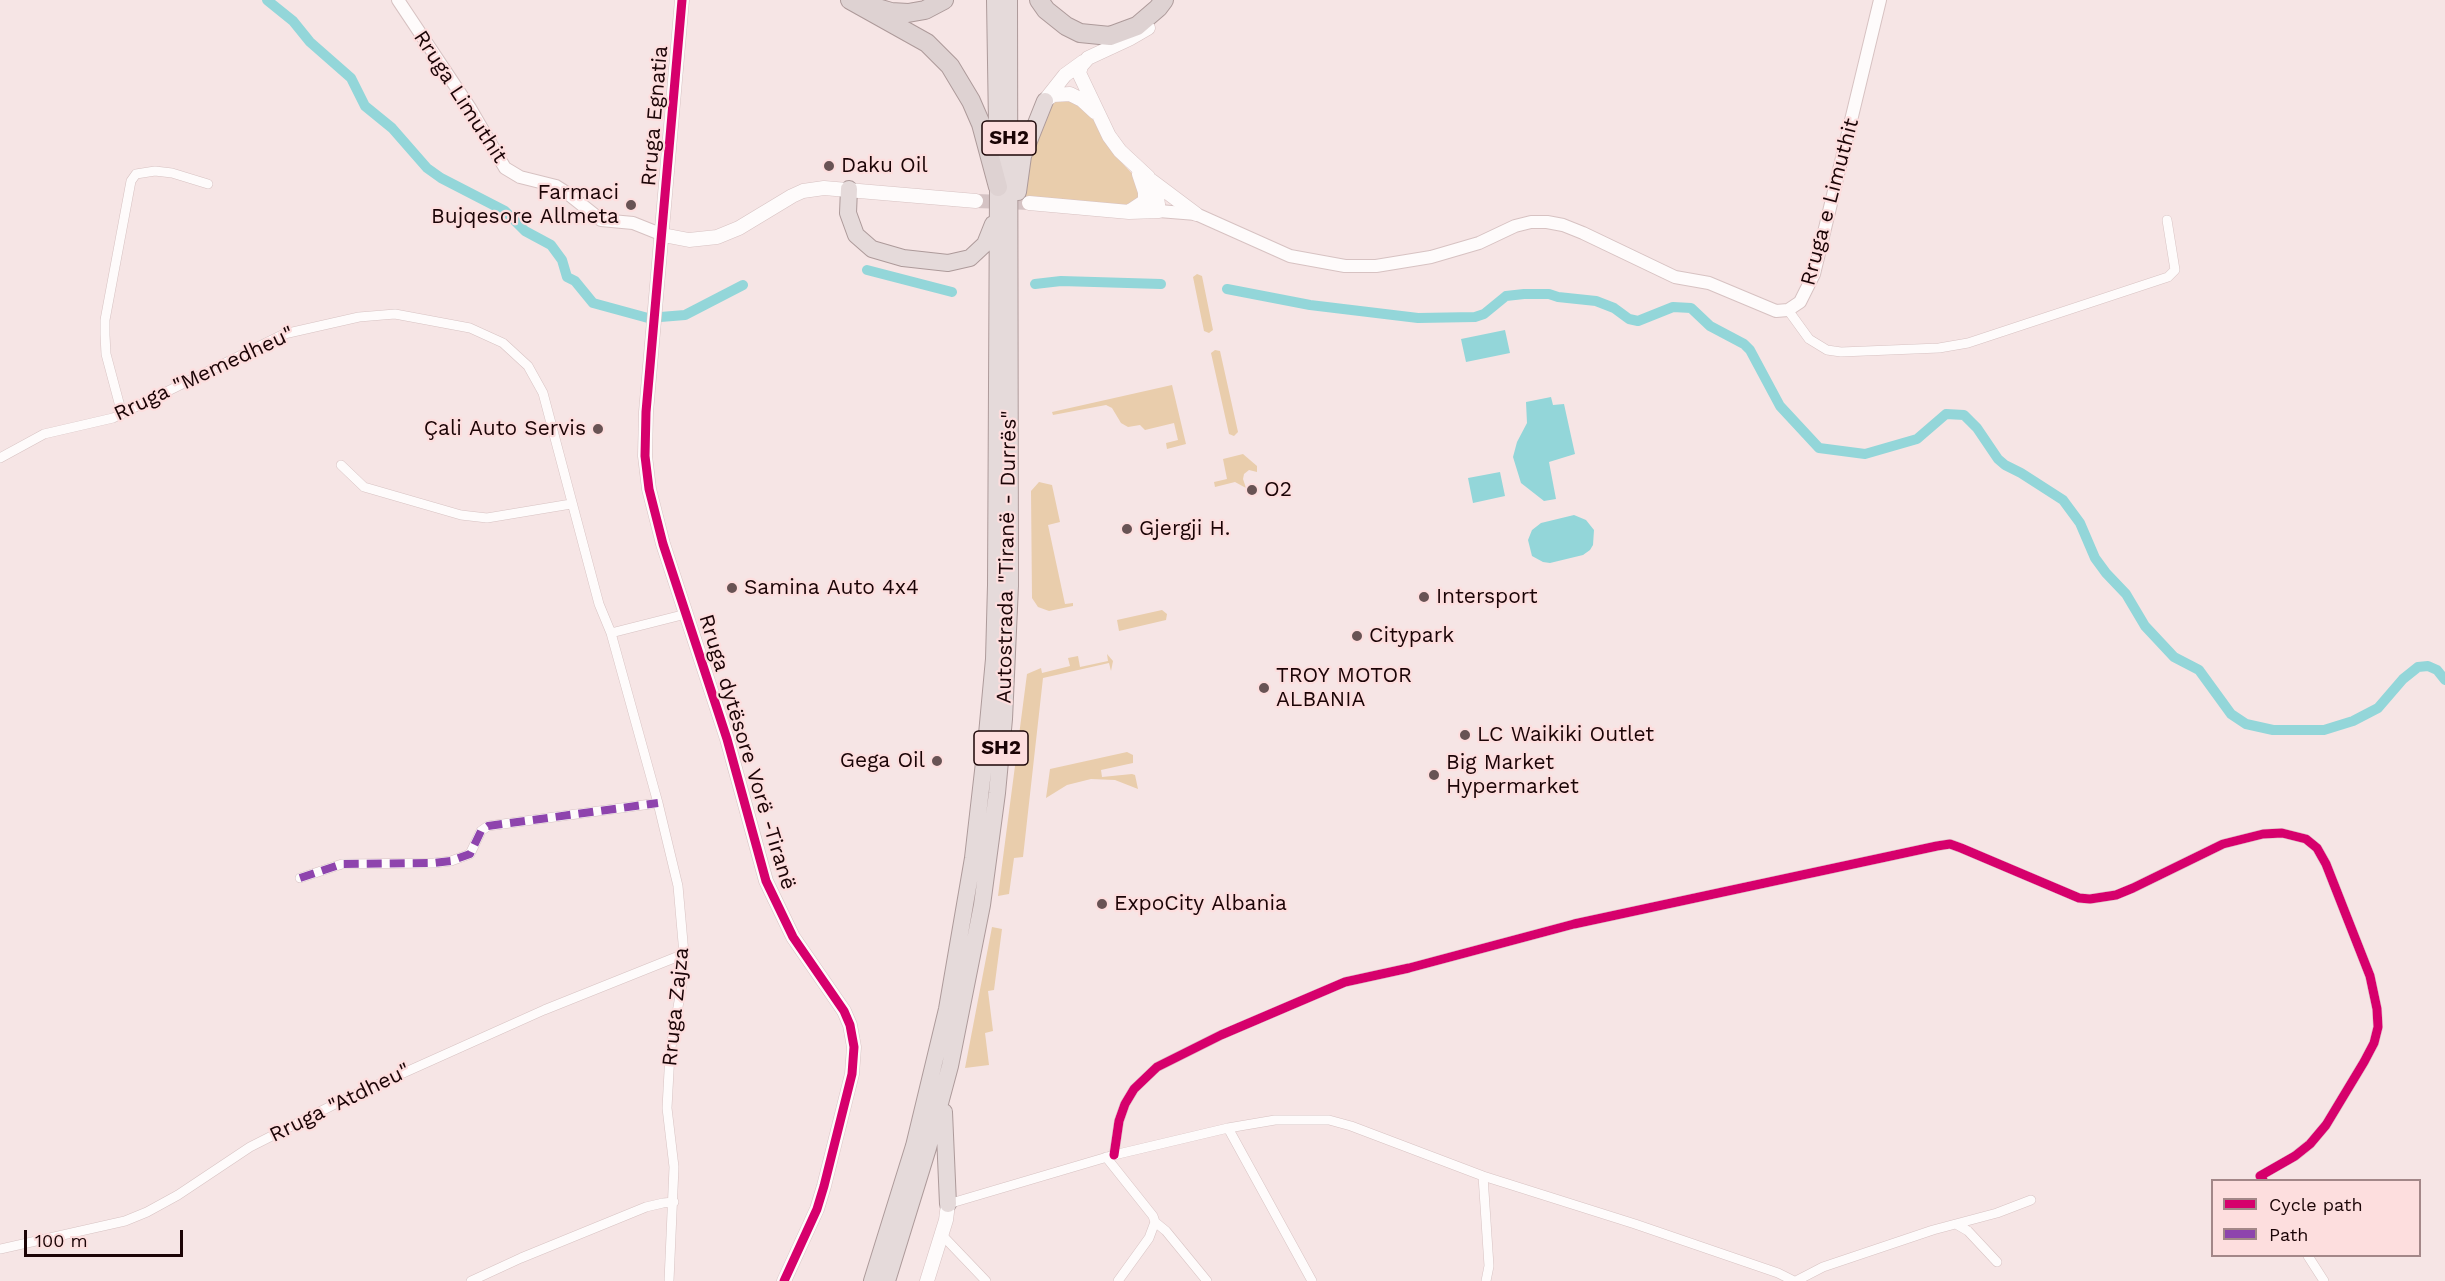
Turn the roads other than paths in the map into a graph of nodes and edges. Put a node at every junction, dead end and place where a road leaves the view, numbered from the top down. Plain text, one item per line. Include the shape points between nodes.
1 (398, 0) edge
2 (682, 0) edge
3 (850, 0) edge
4 (859, 0) edge
5 (944, 0) edge
6 (995, 0) edge
7 (1010, 0) edge
8 (1040, 0) edge
9 (1164, 0) edge
10 (1174, 0) edge
11 (1880, 0) edge
12 (1088, 58) junction
13 (1045, 101) junction
14 (1101, 122) junction
15 (1131, 162) junction
16 (1148, 177) junction
17 (208, 184) dead end
18 (998, 187) junction
19 (849, 189) junction
20 (976, 201) tunnel mouth
21 (1029, 204) tunnel mouth
22 (997, 208) junction
23 (1159, 211) junction
24 (1129, 212) junction
25 (1196, 214) junction
26 (2167, 220) dead end
27 (663, 235) junction
28 (1009, 276) junction
29 (659, 280) joint
30 (1788, 310) junction
31 (122, 414) junction
32 (0, 458) edge
33 (341, 465) dead end
34 (571, 504) junction
35 (686, 614) junction
36 (611, 633) junction
37 (658, 803) junction
38 (300, 878) dead end
39 (684, 954) junction
40 (944, 1087) junction
41 (1228, 1128) junction
42 (1110, 1156) junction
43 (1483, 1176) junction
44 (2262, 1179) edge
45 (2031, 1200) dead end
46 (674, 1202) junction
47 (948, 1204) junction
48 (1155, 1222) junction
49 (1956, 1224) junction
50 (942, 1235) junction
51 (0, 1250) edge
52 (2309, 1257) edge
53 (1997, 1262) dead end
54 (471, 1281) edge
55 (669, 1281) edge
56 (784, 1281) edge
57 (873, 1281) edge
58 (886, 1281) edge
59 (927, 1281) edge
60 (986, 1281) edge
61 (1118, 1281) edge
62 (1207, 1281) edge
63 (1312, 1281) edge
64 (1486, 1281) edge
65 (1795, 1281) edge
66 (2324, 1281) edge

1 - 27 street, Rruga Limuthit via 471,108 506,168 520,177 556,186 601,220 633,223
2 - 27 main road, Rruga Egnatia
3 - 18 highway via 927,43 950,66 981,124
4 - 5 highway via 876,8 908,13
6 - 18 highway, Autostrada "Tiranë - Durrës" / SH2
7 - 28 highway, Autostrada "Tiranë - Durrës" / SH2
8 - 9 highway via 1066,26 1080,33 1110,36 1137,26
10 - 12 main road via 1145,30
11 - 30 street, Rruga e Limuthit via 1814,274 1800,302
12 - 13 main road via 1065,75
12 - 14 main road via 1079,73
13 - 14 main road via 1053,95 1070,94 1093,109
13 - 28 highway via 1023,156
14 - 15 main road
15 - 16 main road
15 - 24 main road via 1140,174 1145,201
16 - 23 main road via 1156,191
16 - 25 main road
17 - 31 street via 155,171 136,174 131,181 105,320 106,354
18 - 22 highway, Autostrada "Tiranë - Durrës" / SH2
19 - 20 main road
19 - 22 highway via 850,223 863,243 879,252 936,263 959,262 978,253
19 - 27 main road via 803,191 717,237 689,240
21 - 24 main road
22 - 57 highway, Autostrada "Tiranë - Durrës" / SH2 via 995,613 991,700 979,809 947,1009 914,1146
23 - 24 main road
23 - 25 street, Rruga e Limuthit
25 - 30 street, Rruga e Limuthit via 1290,256 1345,266 1376,266 1431,257 1479,243 1515,226 1547,222 1583,233 1674,277 1715,285 1776,311
26 - 30 street via 2175,270 2168,277 1968,343 1939,348 1827,350 1809,339
27 - 29 main road, Rruga Egnatia
28 - 40 highway, Autostrada "Tiranë - Durrës" / SH2 via 1010,576 1004,719 986,882
29 - 35 main road, Rruga dytësore Vorë -Tiranë via 645,436 646,473 656,523
31 - 32 street, Rruga "Memedheu" via 44,434
31 - 34 street, Rruga "Memedheu" via 284,334 368,316 415,316 488,334 528,366 543,393
33 - 34 street via 364,487 461,515 488,518
34 - 36 street, Rruga Zajza
35 - 36 street
35 - 56 main road, Rruga dytësore Vorë -Tiranë via 730,749 766,881 788,928 844,1011 854,1040 852,1074 824,1186
36 - 37 street, Rruga Zajza
37 - 38 street via 488,826 481,831 470,854 452,861 349,863
37 - 39 street, Rruga Zajza via 678,886
39 - 46 street, Rruga Zajza via 670,1053 667,1108
39 - 51 street, Rruga "Atdheu" via 534,1014 341,1101 250,1147 147,1212 125,1221
40 - 47 highway
40 - 58 highway, Autostrada "Tiranë - Durrës" / SH2
41 - 42 street
41 - 43 street via 1275,1120 1329,1120
41 - 63 street
42 - 44 street via 1125,1104 1157,1066 1345,982 1574,924 1937,846 1950,844 2090,900 2133,888 2223,844 2282,833 2306,839 2326,864 2370,976 2378,1027 2364,1062 2326,1125 2310,1144 2260,1176
42 - 47 street
42 - 48 street
43 - 64 street via 1489,1266
43 - 65 street
45 - 49 street
46 - 54 street via 646,1208
46 - 55 street, Rruga Zajza
47 - 50 main road
48 - 61 street via 1149,1238
48 - 62 street
49 - 53 street via 1968,1231
49 - 65 street via 1824,1267
50 - 59 main road
50 - 60 street
52 - 66 street

